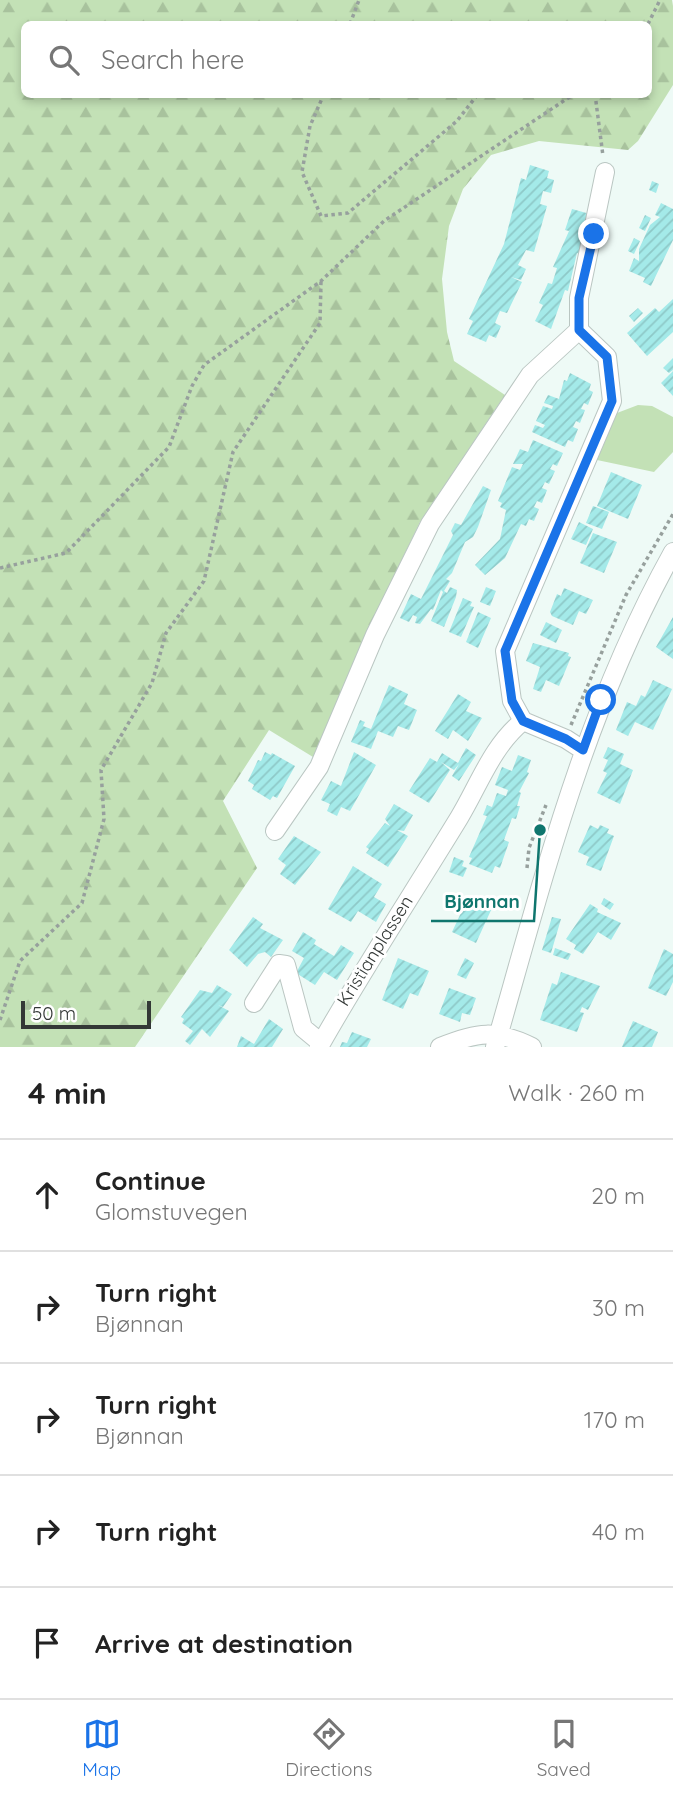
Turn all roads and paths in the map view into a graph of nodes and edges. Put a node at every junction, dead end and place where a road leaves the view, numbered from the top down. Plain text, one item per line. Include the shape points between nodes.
1 (359, 0) edge
2 (660, 0) edge
3 (351, 21) edge
4 (650, 21) edge
5 (322, 98) edge
6 (475, 98) edge
7 (569, 98) edge
8 (596, 98) edge
9 (605, 172) joint
10 (321, 281) junction
11 (579, 330) junction
12 (673, 552) edge
13 (0, 568) edge
14 (523, 721) junction
15 (583, 750) junction
16 (275, 831) dead end
17 (254, 1003) dead end
18 (0, 1020) edge
19 (497, 1040) edge
20 (320, 1045) edge
21 (440, 1047) edge
22 (532, 1047) edge

1 - 3 path
2 - 4 path
5 - 6 path via 310,126 302,172 321,216 348,213 457,121
7 - 10 path via 384,221
8 - 9 path
9 - 11 street via 579,298
10 - 13 path via 204,365 169,447 66,553
10 - 18 path via 320,323 233,452 204,581 166,633 152,682 101,770 104,819 82,903 20,961
11 - 14 street via 607,357 612,401 505,651 512,701
11 - 16 street via 530,375 430,524 375,635 319,767
12 - 15 street via 649,596
14 - 15 street
14 - 20 street, Kristianplassen via 504,736
15 - 19 street via 549,852
17 - 20 street, Kristianplassen via 279,964 286,965 303,1028
19 - 21 street via 477,1035
19 - 22 street

